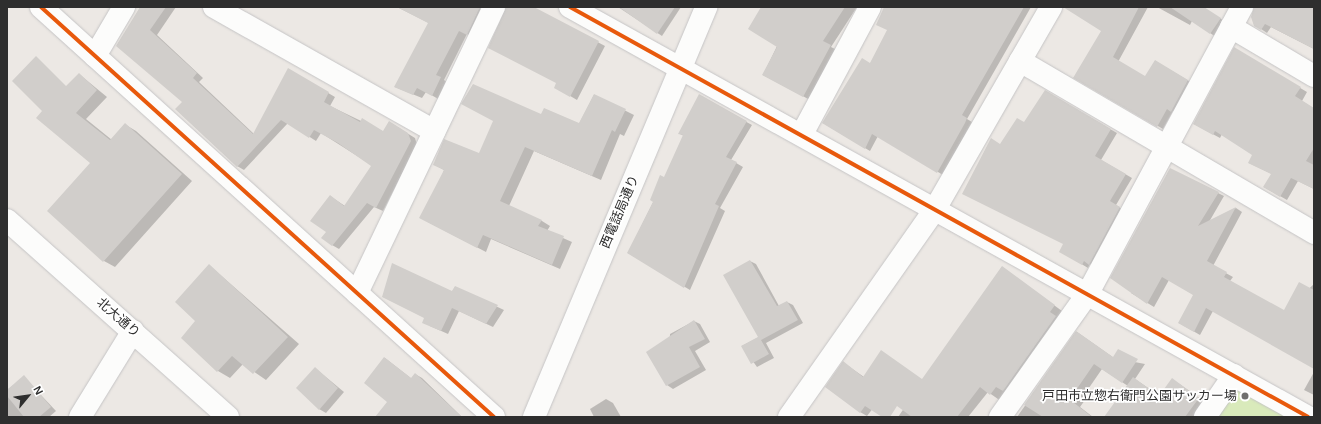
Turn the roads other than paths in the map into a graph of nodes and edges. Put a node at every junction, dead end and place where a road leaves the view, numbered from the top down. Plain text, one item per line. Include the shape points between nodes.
1 (41, 7) edge
2 (124, 7) edge
3 (214, 7) edge
4 (494, 7) edge
5 (570, 7) edge
6 (706, 7) edge
7 (870, 7) edge
8 (1051, 7) edge
9 (1242, 7) edge
10 (1231, 27) junction
11 (95, 56) junction
12 (1020, 61) junction
13 (681, 66) junction
14 (1314, 76) edge
15 (434, 131) junction
16 (802, 134) junction
17 (1167, 146) junction
18 (935, 209) junction
19 (7, 220) edge
20 (1314, 233) edge
21 (357, 293) junction
22 (1088, 293) junction
23 (133, 331) junction
24 (1234, 375) junction
25 (80, 417) edge
26 (228, 417) edge
27 (494, 417) edge
28 (534, 417) edge
29 (789, 417) edge
30 (1000, 417) edge
31 (1205, 417) edge
32 (1308, 417) edge

1 - 11 street
2 - 11 street
3 - 15 street
4 - 15 street
5 - 13 street
6 - 13 street, 西電話局通り
7 - 16 street
8 - 12 street
9 - 10 street
10 - 14 street
10 - 17 street
11 - 21 street
12 - 17 street
12 - 18 street
13 - 16 street
13 - 28 street, 西電話局通り
15 - 21 street
16 - 18 street
17 - 20 street
17 - 22 street
18 - 22 street
18 - 29 street
19 - 23 street, 北大通り
21 - 27 street
22 - 24 street
22 - 30 street
23 - 25 street
23 - 26 street, 北大通り
24 - 31 street
24 - 32 street

